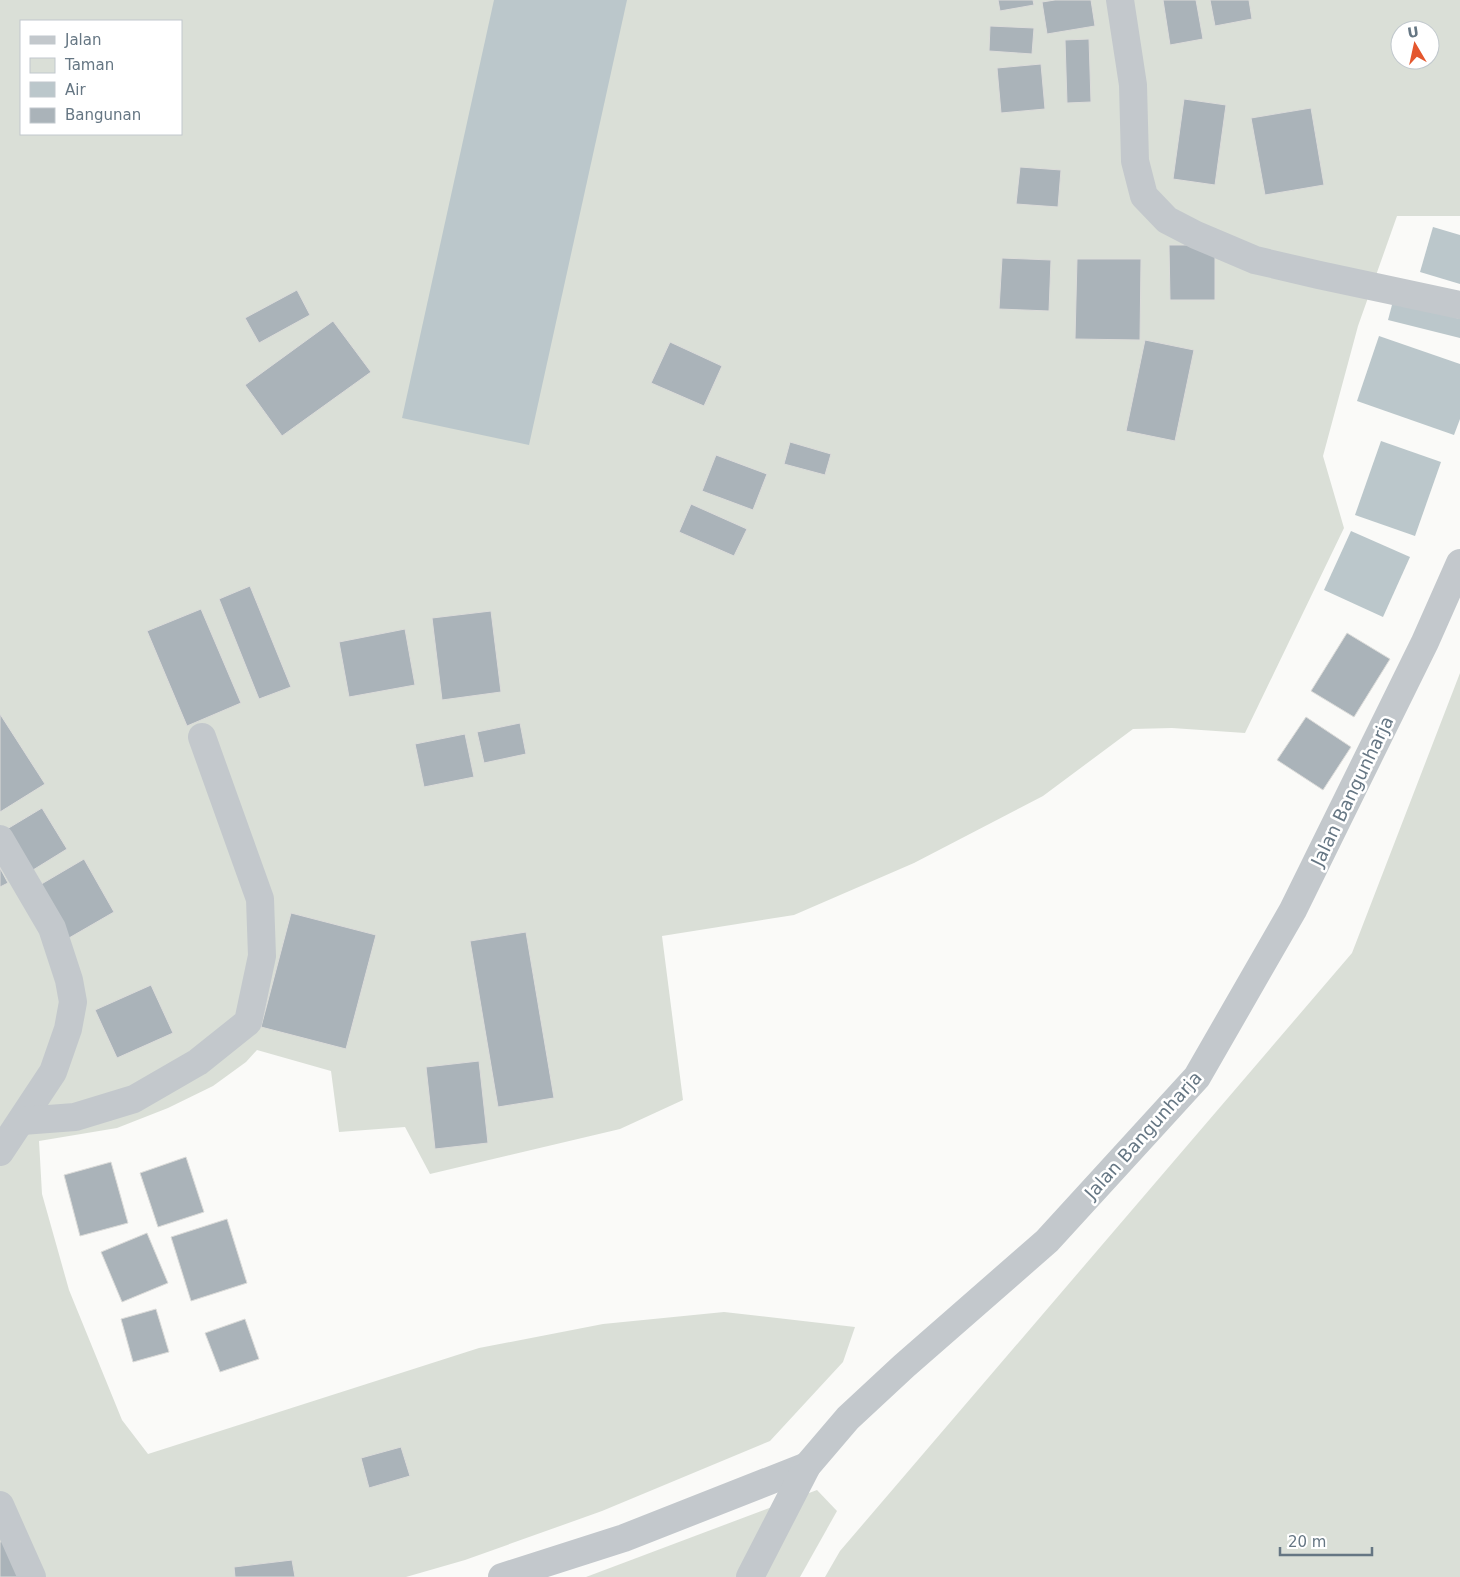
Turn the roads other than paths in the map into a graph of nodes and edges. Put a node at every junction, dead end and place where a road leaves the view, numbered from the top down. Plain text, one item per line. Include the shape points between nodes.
1 (1120, 0) edge
2 (1460, 305) edge
3 (1460, 563) edge
4 (202, 737) dead end
5 (0, 839) edge
6 (22, 1121) junction
7 (0, 1152) edge
8 (807, 1466) junction
9 (0, 1506) edge
10 (32, 1577) edge
11 (502, 1577) edge
12 (750, 1577) edge

1 - 2 street via 1133,85 1135,161 1144,196 1167,220 1196,236 1255,260
3 - 8 street, Jalan Bangunharja via 1425,642 1293,910 1197,1078 1047,1241 848,1418
4 - 6 street via 260,899 262,956 248,1022 198,1062 134,1099 75,1117
5 - 6 street via 52,928 73,1002 68,1029 53,1072
6 - 7 street
8 - 11 street via 624,1538
8 - 12 street, Jalan Bangunharja
9 - 10 street

